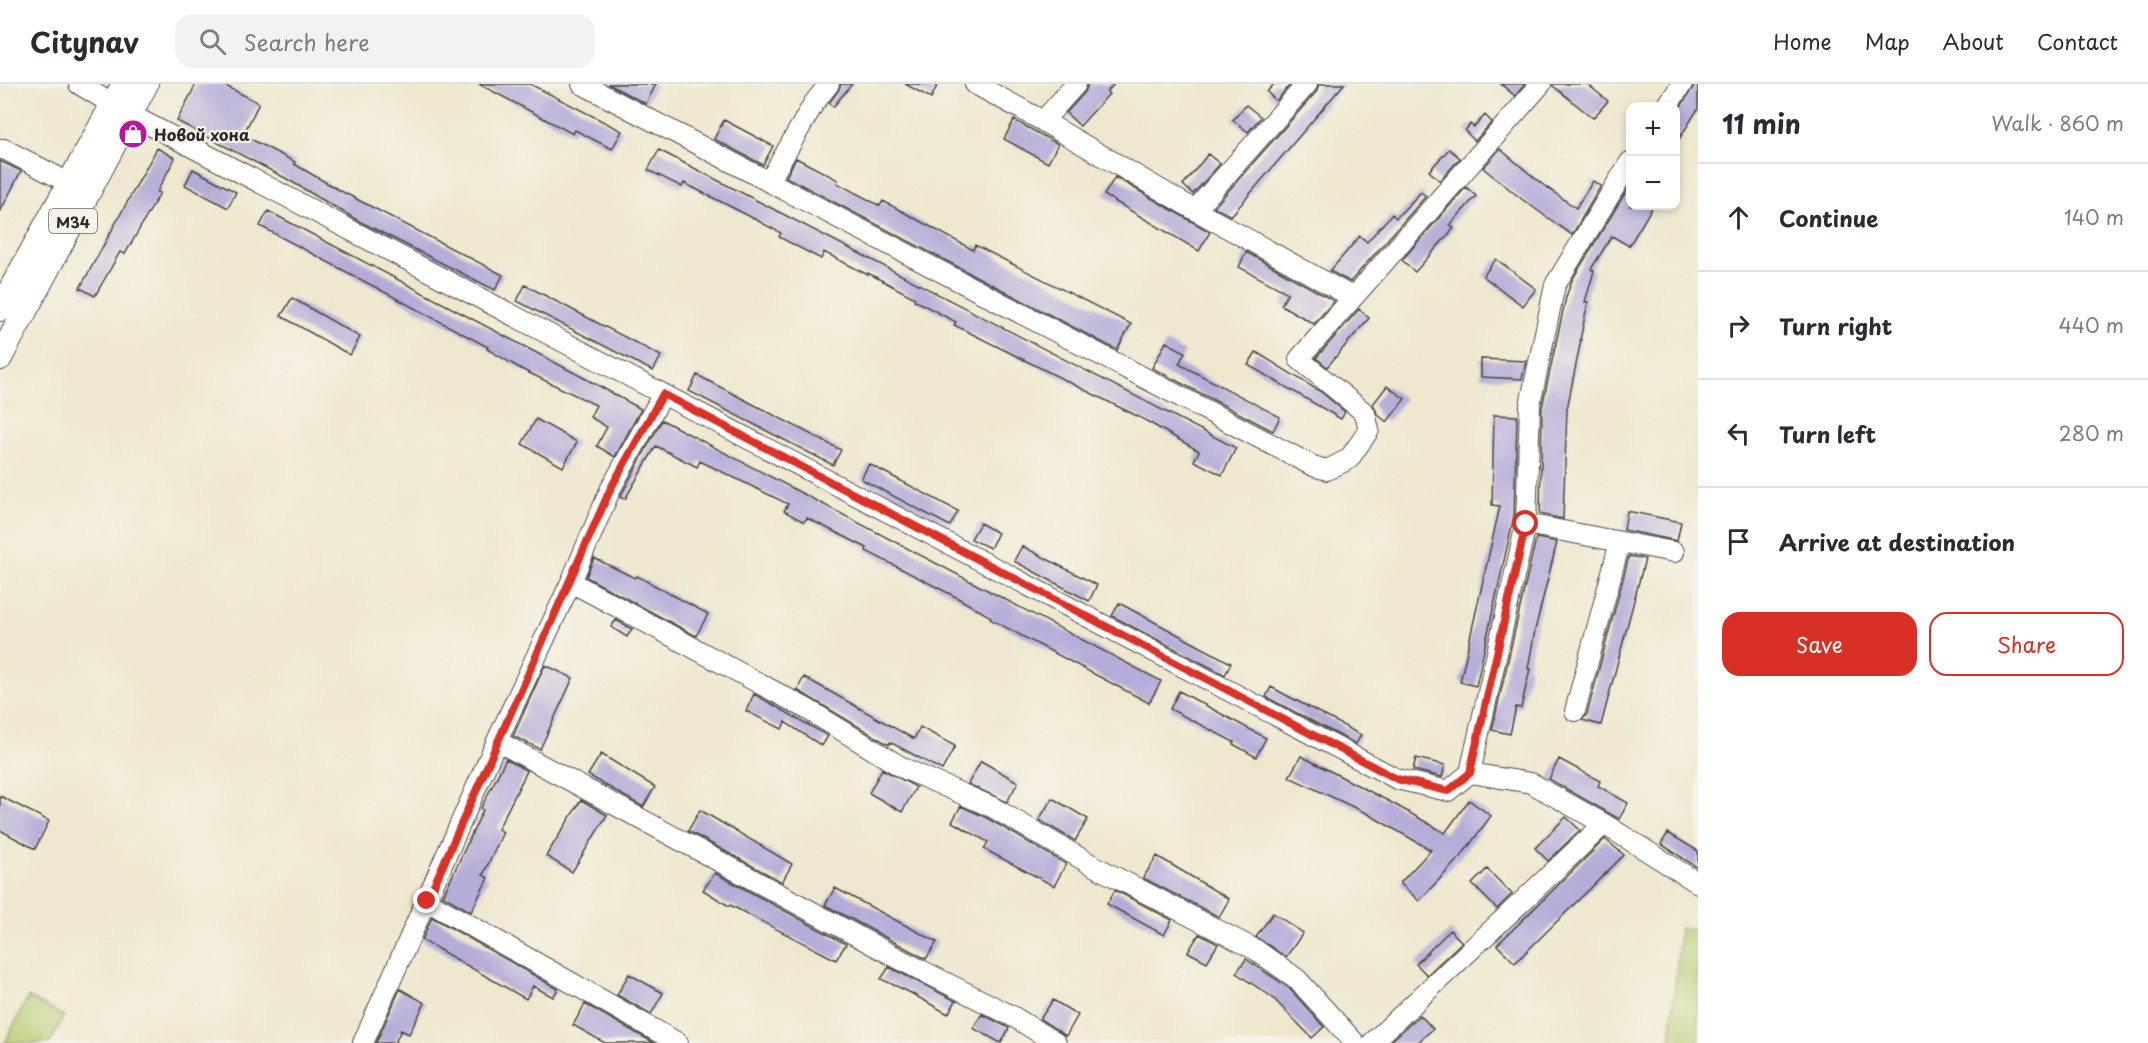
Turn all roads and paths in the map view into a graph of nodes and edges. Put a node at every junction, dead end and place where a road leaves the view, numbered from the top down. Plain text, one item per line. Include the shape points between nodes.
1 (79, 84) edge
2 (146, 84) edge
3 (582, 84) edge
4 (829, 84) edge
5 (975, 84) edge
6 (1076, 84) edge
7 (1307, 84) edge
8 (1541, 84) edge
9 (1682, 84) edge
10 (122, 101) edge
11 (1670, 102) edge
12 (1043, 121) junction
13 (0, 149) edge
14 (1626, 169) edge
15 (770, 182) junction
16 (69, 183) junction
17 (1195, 210) junction
18 (1352, 297) junction
19 (0, 309) edge
20 (0, 358) edge
21 (663, 394) junction
22 (1526, 524) junction
23 (1620, 542) junction
24 (1674, 552) dead end
25 (571, 582) junction
26 (1575, 711) dead end
27 (497, 741) junction
28 (1470, 773) junction
29 (1604, 824) junction
30 (1698, 883) edge
31 (427, 901) junction
32 (363, 1043) edge
33 (678, 1043) edge
34 (1056, 1043) edge
35 (1355, 1043) edge
36 (1372, 1043) edge

1 - 10 street
2 - 10 main road, M34
3 - 15 street
4 - 15 street via 814,103
5 - 12 street
6 - 12 street
7 - 17 street
8 - 18 street
9 - 11 street
10 - 16 main road, M34
10 - 20 main road, M34
10 - 21 street
12 - 17 street
13 - 16 street
14 - 22 street via 1555,285 1530,405
15 - 18 street via 1303,461 1327,470 1349,459 1370,430 1365,414 1299,359
16 - 19 main road, M34
17 - 18 street
21 - 25 street via 611,488
21 - 28 street via 1397,779 1448,791
22 - 23 street
22 - 28 street
23 - 24 street
23 - 26 street
25 - 27 street
25 - 35 street via 807,709 903,768 992,807 1094,866 1256,950 1297,979
27 - 31 street
27 - 34 street
28 - 29 street via 1531,783
29 - 30 street
29 - 36 street
31 - 32 street
31 - 33 street

